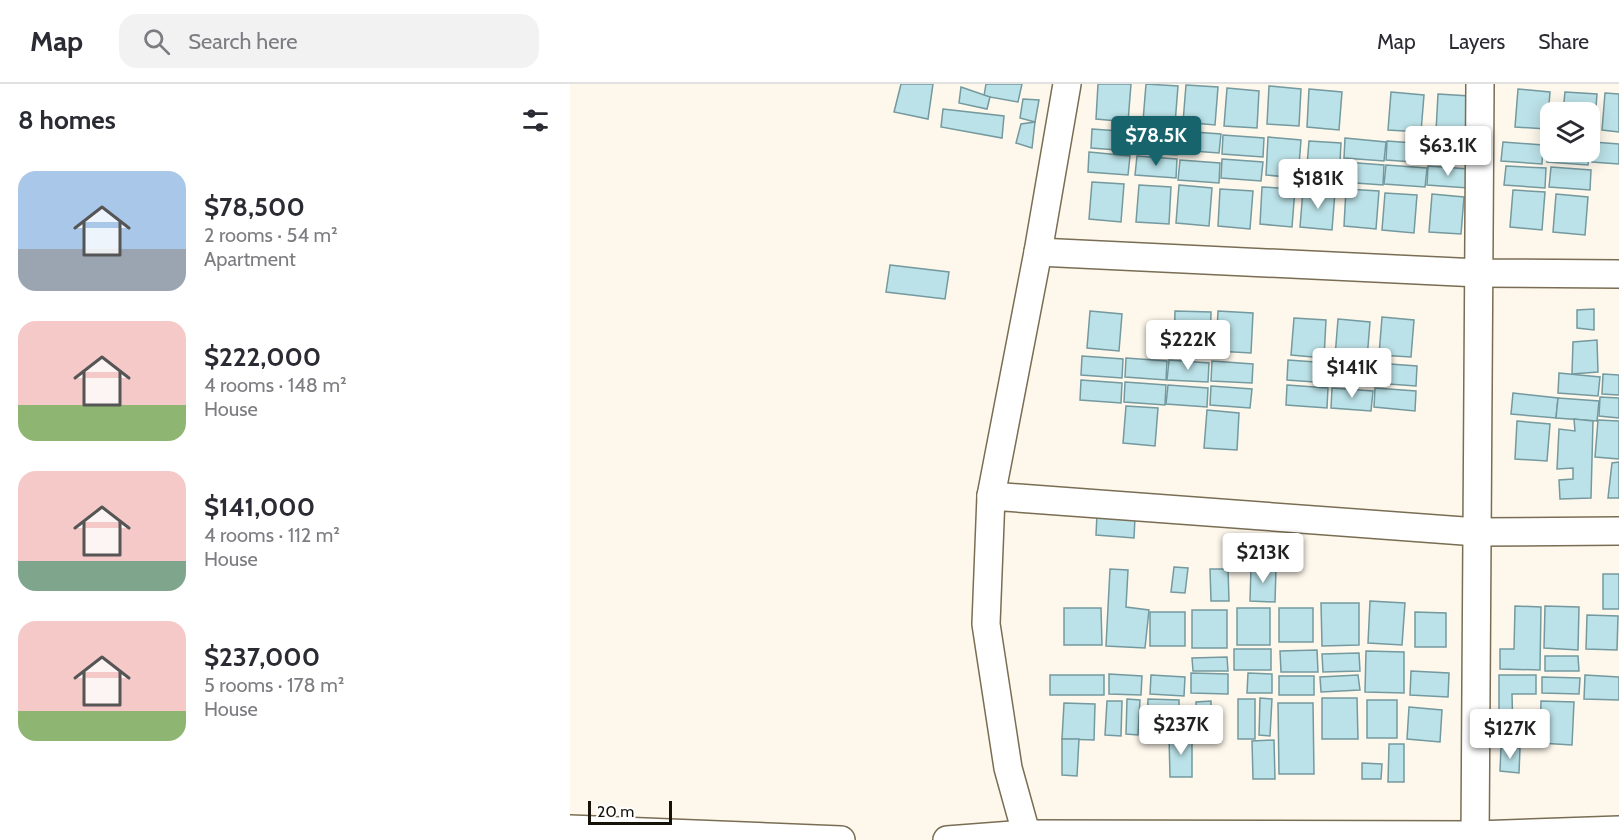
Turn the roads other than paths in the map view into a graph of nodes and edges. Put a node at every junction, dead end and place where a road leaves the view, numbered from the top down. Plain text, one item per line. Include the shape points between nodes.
1 (1067, 84) edge
2 (1480, 84) edge
3 (1038, 252) junction
4 (1479, 273) junction
5 (1619, 274) edge
6 (991, 496) junction
7 (1619, 531) edge
8 (1477, 532) junction
9 (570, 829) edge
10 (1619, 830) edge
11 (1026, 837) edge
12 (1475, 838) edge
13 (785, 839) edge
14 (841, 840) edge
15 (946, 840) edge

1 - 3 street
2 - 4 street
3 - 4 street
3 - 6 street
4 - 5 street
4 - 8 street
6 - 8 street
6 - 11 street via 986,624 1008,768
7 - 8 street
8 - 12 street
9 - 13 street
10 - 12 street
11 - 12 street
11 - 15 street
13 - 14 street

